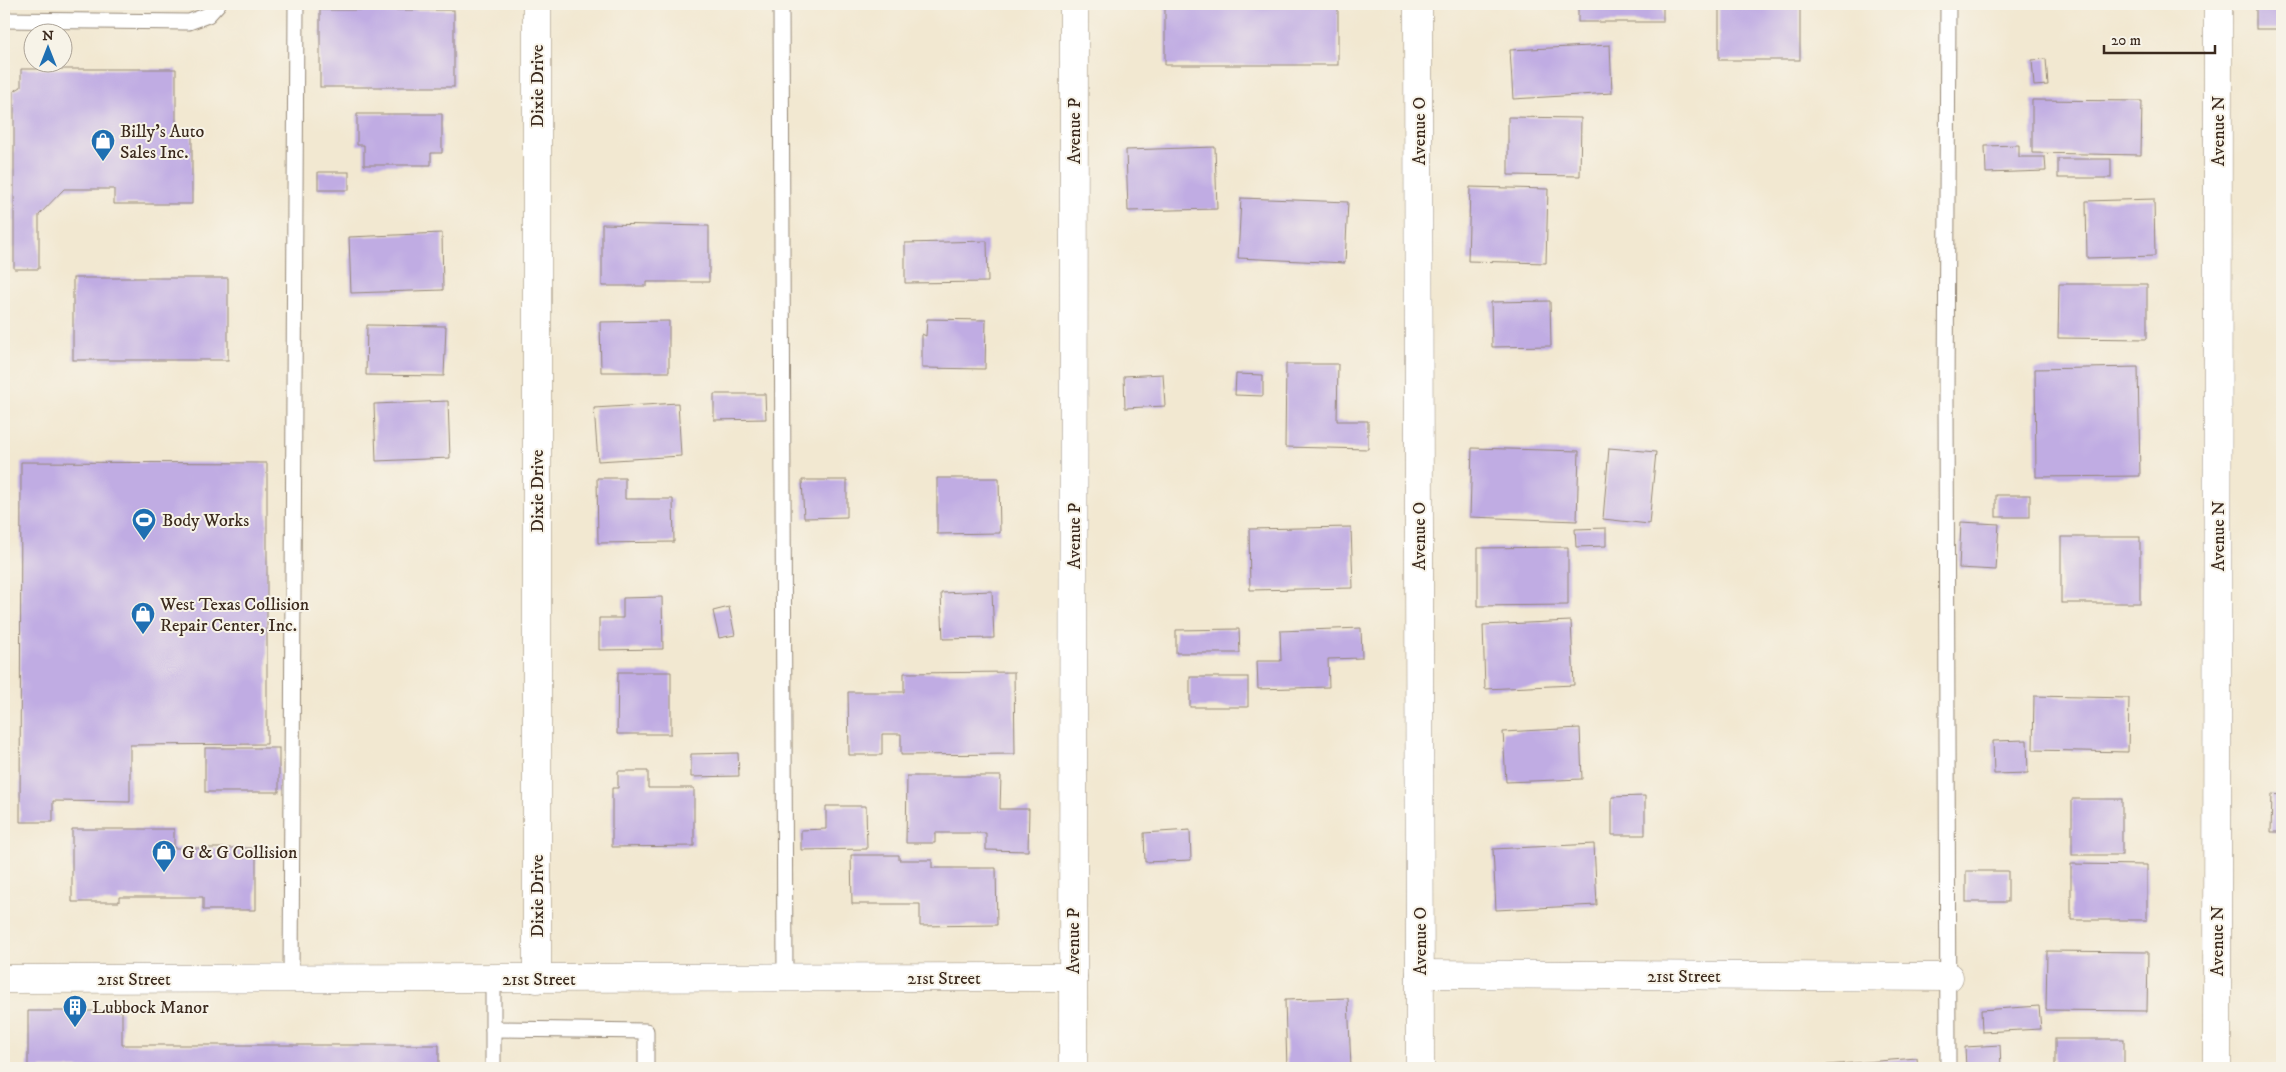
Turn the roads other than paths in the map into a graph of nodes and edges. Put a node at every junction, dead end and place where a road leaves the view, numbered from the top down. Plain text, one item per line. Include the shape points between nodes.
1 (218, 4) edge
2 (296, 4) edge
3 (537, 4) edge
4 (782, 4) edge
5 (1074, 4) edge
6 (1418, 4) edge
7 (1948, 4) edge
8 (2218, 4) edge
9 (4, 20) edge
10 (1420, 974) junction
11 (1073, 977) junction
12 (1949, 977) junction
13 (785, 978) junction
14 (4, 979) edge
15 (291, 979) junction
16 (493, 979) junction
17 (537, 979) junction
18 (493, 1029) junction
19 (493, 1068) edge
20 (646, 1068) edge
21 (1073, 1068) edge
22 (1420, 1068) edge
23 (1948, 1068) edge
24 (2217, 1068) edge

1 - 9 lane via 208,15 189,22
2 - 15 lane
3 - 17 street, Dixie Drive
4 - 13 lane
5 - 11 street, Avenue P
6 - 10 street, Avenue O
7 - 12 lane
8 - 24 street, Avenue N
10 - 12 street, 21st Street
10 - 22 street, Avenue O
11 - 13 street, 21st Street
11 - 21 street, Avenue P
12 - 23 lane
13 - 17 street, 21st Street
14 - 15 street, 21st Street
15 - 16 street, 21st Street
16 - 17 street, 21st Street
16 - 18 lane
18 - 19 lane
18 - 20 lane via 646,1031

